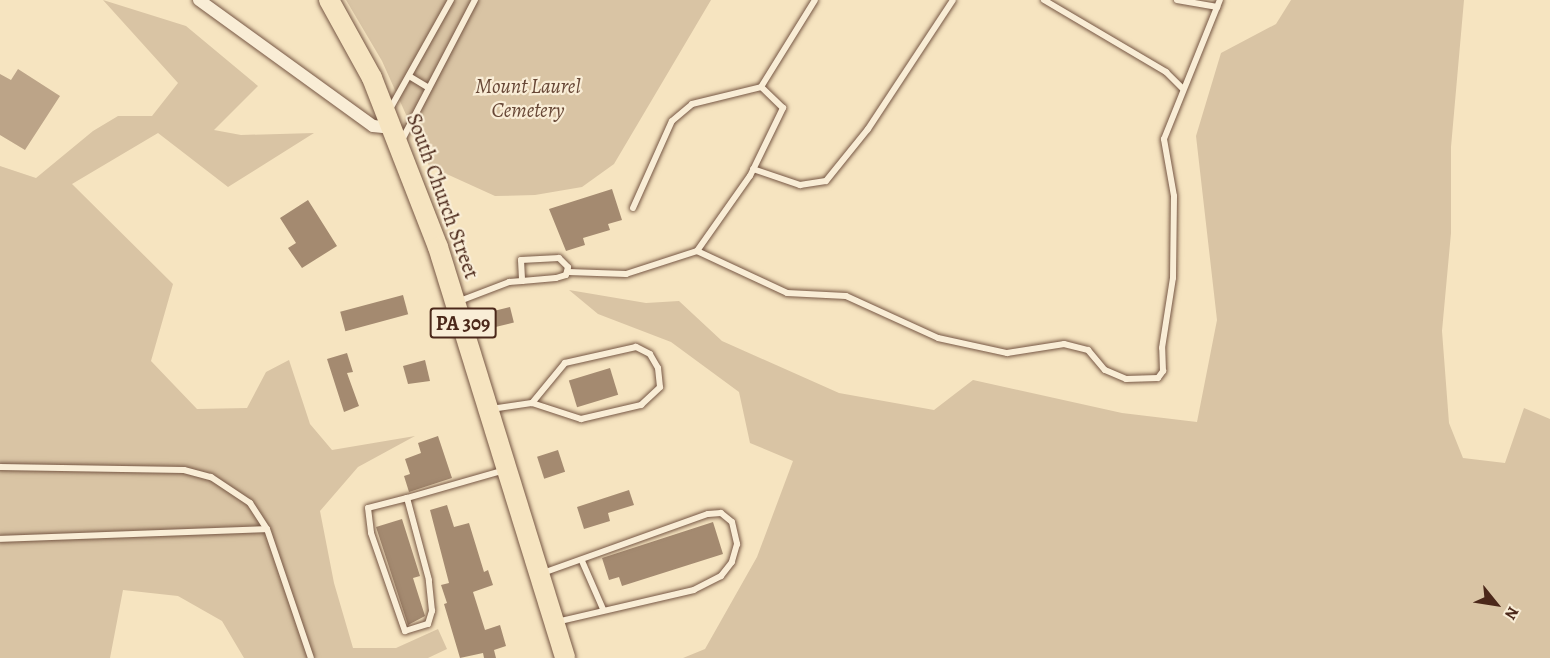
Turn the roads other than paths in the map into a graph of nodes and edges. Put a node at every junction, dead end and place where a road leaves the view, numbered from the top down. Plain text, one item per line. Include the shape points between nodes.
1 (199, 0) edge
2 (329, 0) edge
3 (451, 0) edge
4 (475, 0) edge
5 (815, 0) edge
6 (953, 0) edge
7 (1044, 0) edge
8 (1177, 0) edge
9 (1220, 0) edge
10 (1217, 7) junction
11 (409, 76) junction
12 (761, 87) junction
13 (429, 88) junction
14 (1182, 89) junction
15 (394, 128) junction
16 (753, 170) junction
17 (633, 208) dead end
18 (697, 251) junction
19 (568, 272) junction
20 (522, 281) junction
21 (456, 302) junction
22 (532, 403) junction
23 (490, 409) junction
24 (0, 467) edge
25 (508, 469) junction
26 (407, 498) junction
27 (267, 529) junction
28 (0, 539) edge
29 (582, 561) junction
30 (540, 574) junction
31 (603, 609) junction
32 (555, 622) junction
33 (311, 658) edge
34 (565, 658) edge

1 - 15 street via 374,126
2 - 15 highway, South Church Street / PA 309
3 - 11 lane
4 - 13 lane
5 - 12 lane
6 - 16 lane via 868,129 826,181 800,185
7 - 14 lane via 1166,72
8 - 10 lane
9 - 10 lane
10 - 14 lane
11 - 13 lane
11 - 15 lane
12 - 16 lane via 783,108
12 - 17 lane via 692,104 681,111 660,142
13 - 15 lane
14 - 18 lane via 1164,139 1174,196 1173,278 1162,348 1163,371 1158,378 1126,379 1105,370 1088,350 1064,344 1007,352 938,338 846,296 787,292
15 - 21 highway, South Church Street / PA 309
16 - 18 lane
18 - 19 lane via 626,274
19 - 20 lane via 556,278
19 - 20 lane via 566,263 559,258 521,260
20 - 21 lane
21 - 23 highway, South Church Street / PA 309
22 - 22 lane via 581,419 641,405 660,387 658,368 650,354 636,347 565,363
22 - 23 lane
23 - 25 highway, South Church Street / PA 309
24 - 27 lane via 184,471 211,477 250,503
25 - 26 lane
25 - 30 highway, South Church Street / PA 309
26 - 26 lane via 429,580 432,611 428,624 405,631 368,520 369,508
27 - 28 lane
27 - 33 lane
29 - 30 lane
29 - 31 lane
29 - 31 lane via 708,514 721,513 732,522 737,544 732,562 721,576 694,590
30 - 32 highway, South Church Street / PA 309
31 - 32 lane
32 - 34 highway, South Church Street / PA 309

